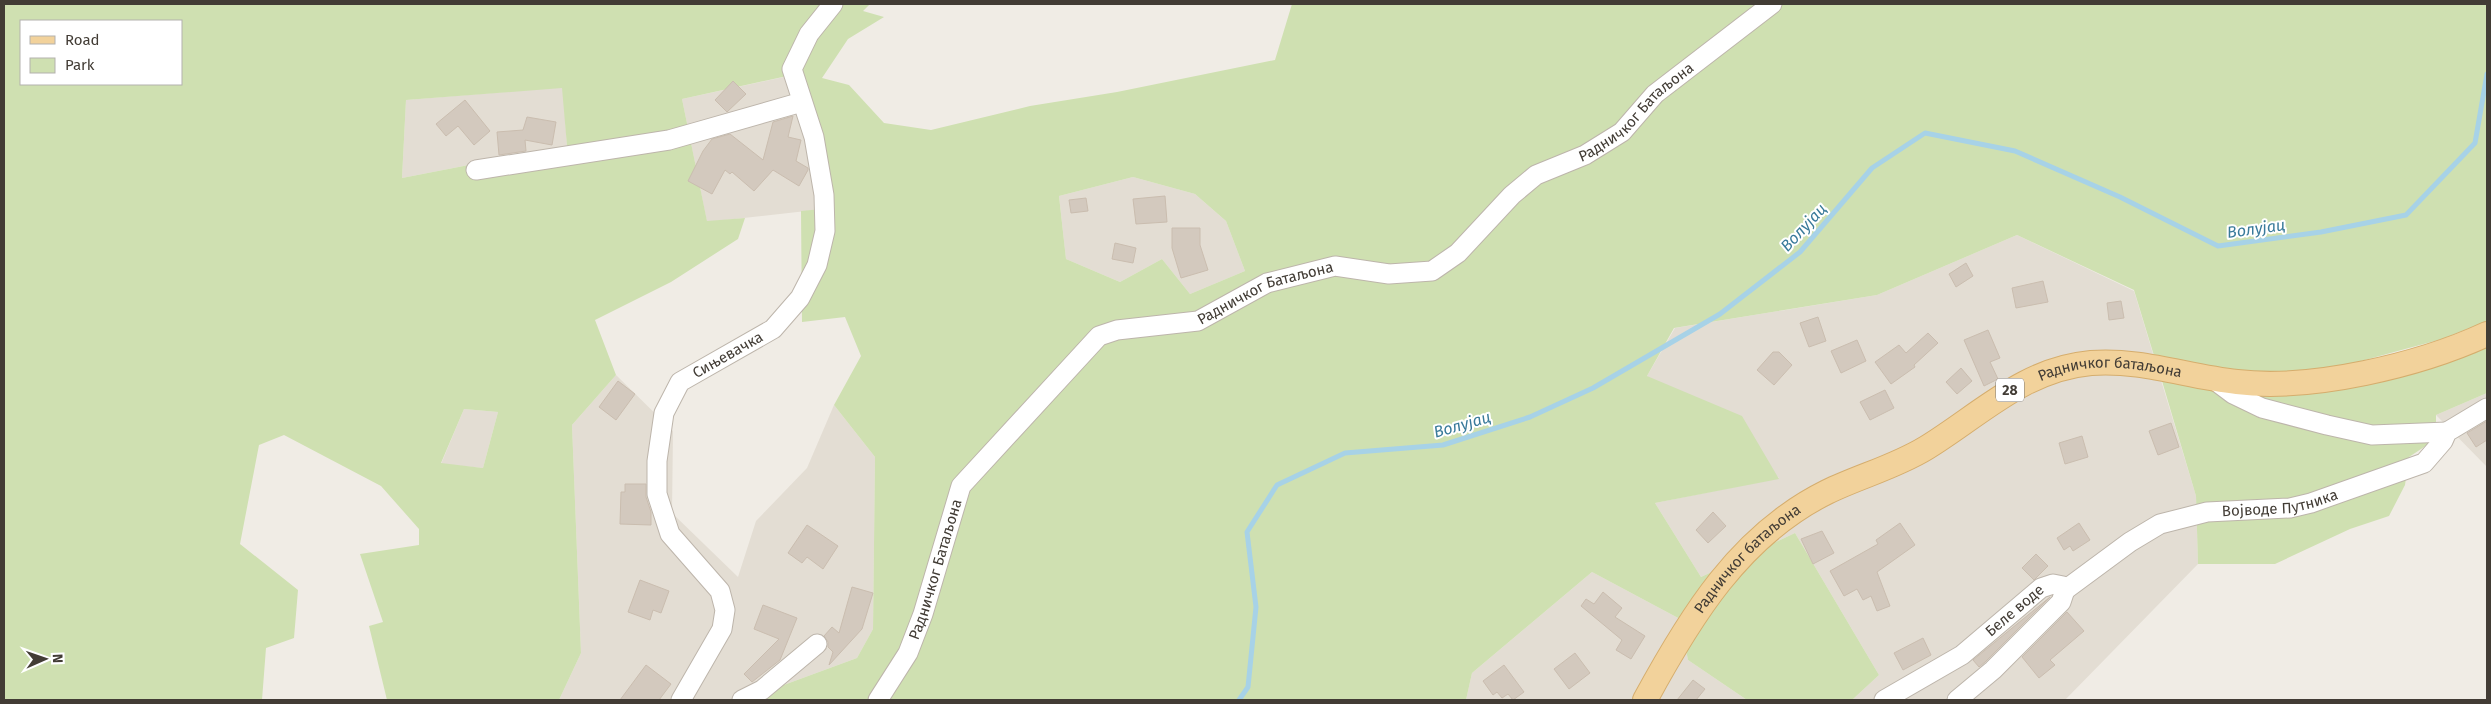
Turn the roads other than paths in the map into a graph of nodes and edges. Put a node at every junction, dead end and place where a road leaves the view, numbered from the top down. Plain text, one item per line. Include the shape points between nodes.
1 (833, 4) edge
2 (1772, 4) edge
3 (802, 102) junction
4 (476, 170) dead end
5 (2487, 334) edge
6 (2212, 379) junction
7 (2487, 408) edge
8 (2447, 432) junction
9 (2065, 590) junction
10 (818, 644) dead end
11 (681, 700) edge
12 (742, 700) edge
13 (878, 700) edge
14 (1645, 700) edge
15 (1884, 700) edge
16 (1957, 700) edge

1 - 3 street, Сињевачка via 808,34 792,69
2 - 13 street, Радничког Батаљона via 1655,94 1622,132 1585,155 1536,175 1512,194 1458,253 1432,271 1389,274 1335,266 1267,283 1198,321 1117,330 1099,336 961,486 914,638
3 - 4 street via 669,140
3 - 11 street, Сињевачка via 814,137 824,195 825,231 817,265 800,298 773,329 680,382 664,413 657,461 657,494 670,534 720,591 725,610 722,629
5 - 6 main road, Радничког батаљона / 28 via 2454,348 2358,374 2263,384
6 - 8 street via 2262,408 2327,425 2372,435
6 - 14 main road, Радничког батаљона / 28 via 2114,362 2088,363 2043,374 1998,397 1914,455 1812,500 1748,548 1723,576 1682,633
7 - 8 street, Војводе Путника
8 - 9 street, Војводе Путника via 2424,463 2311,503 2290,508 2207,512 2160,524
9 - 15 street, Беле воде via 2058,584 2041,588 1962,655
9 - 16 street, Беле воде via 2061,602 1993,670
10 - 12 street via 762,690

